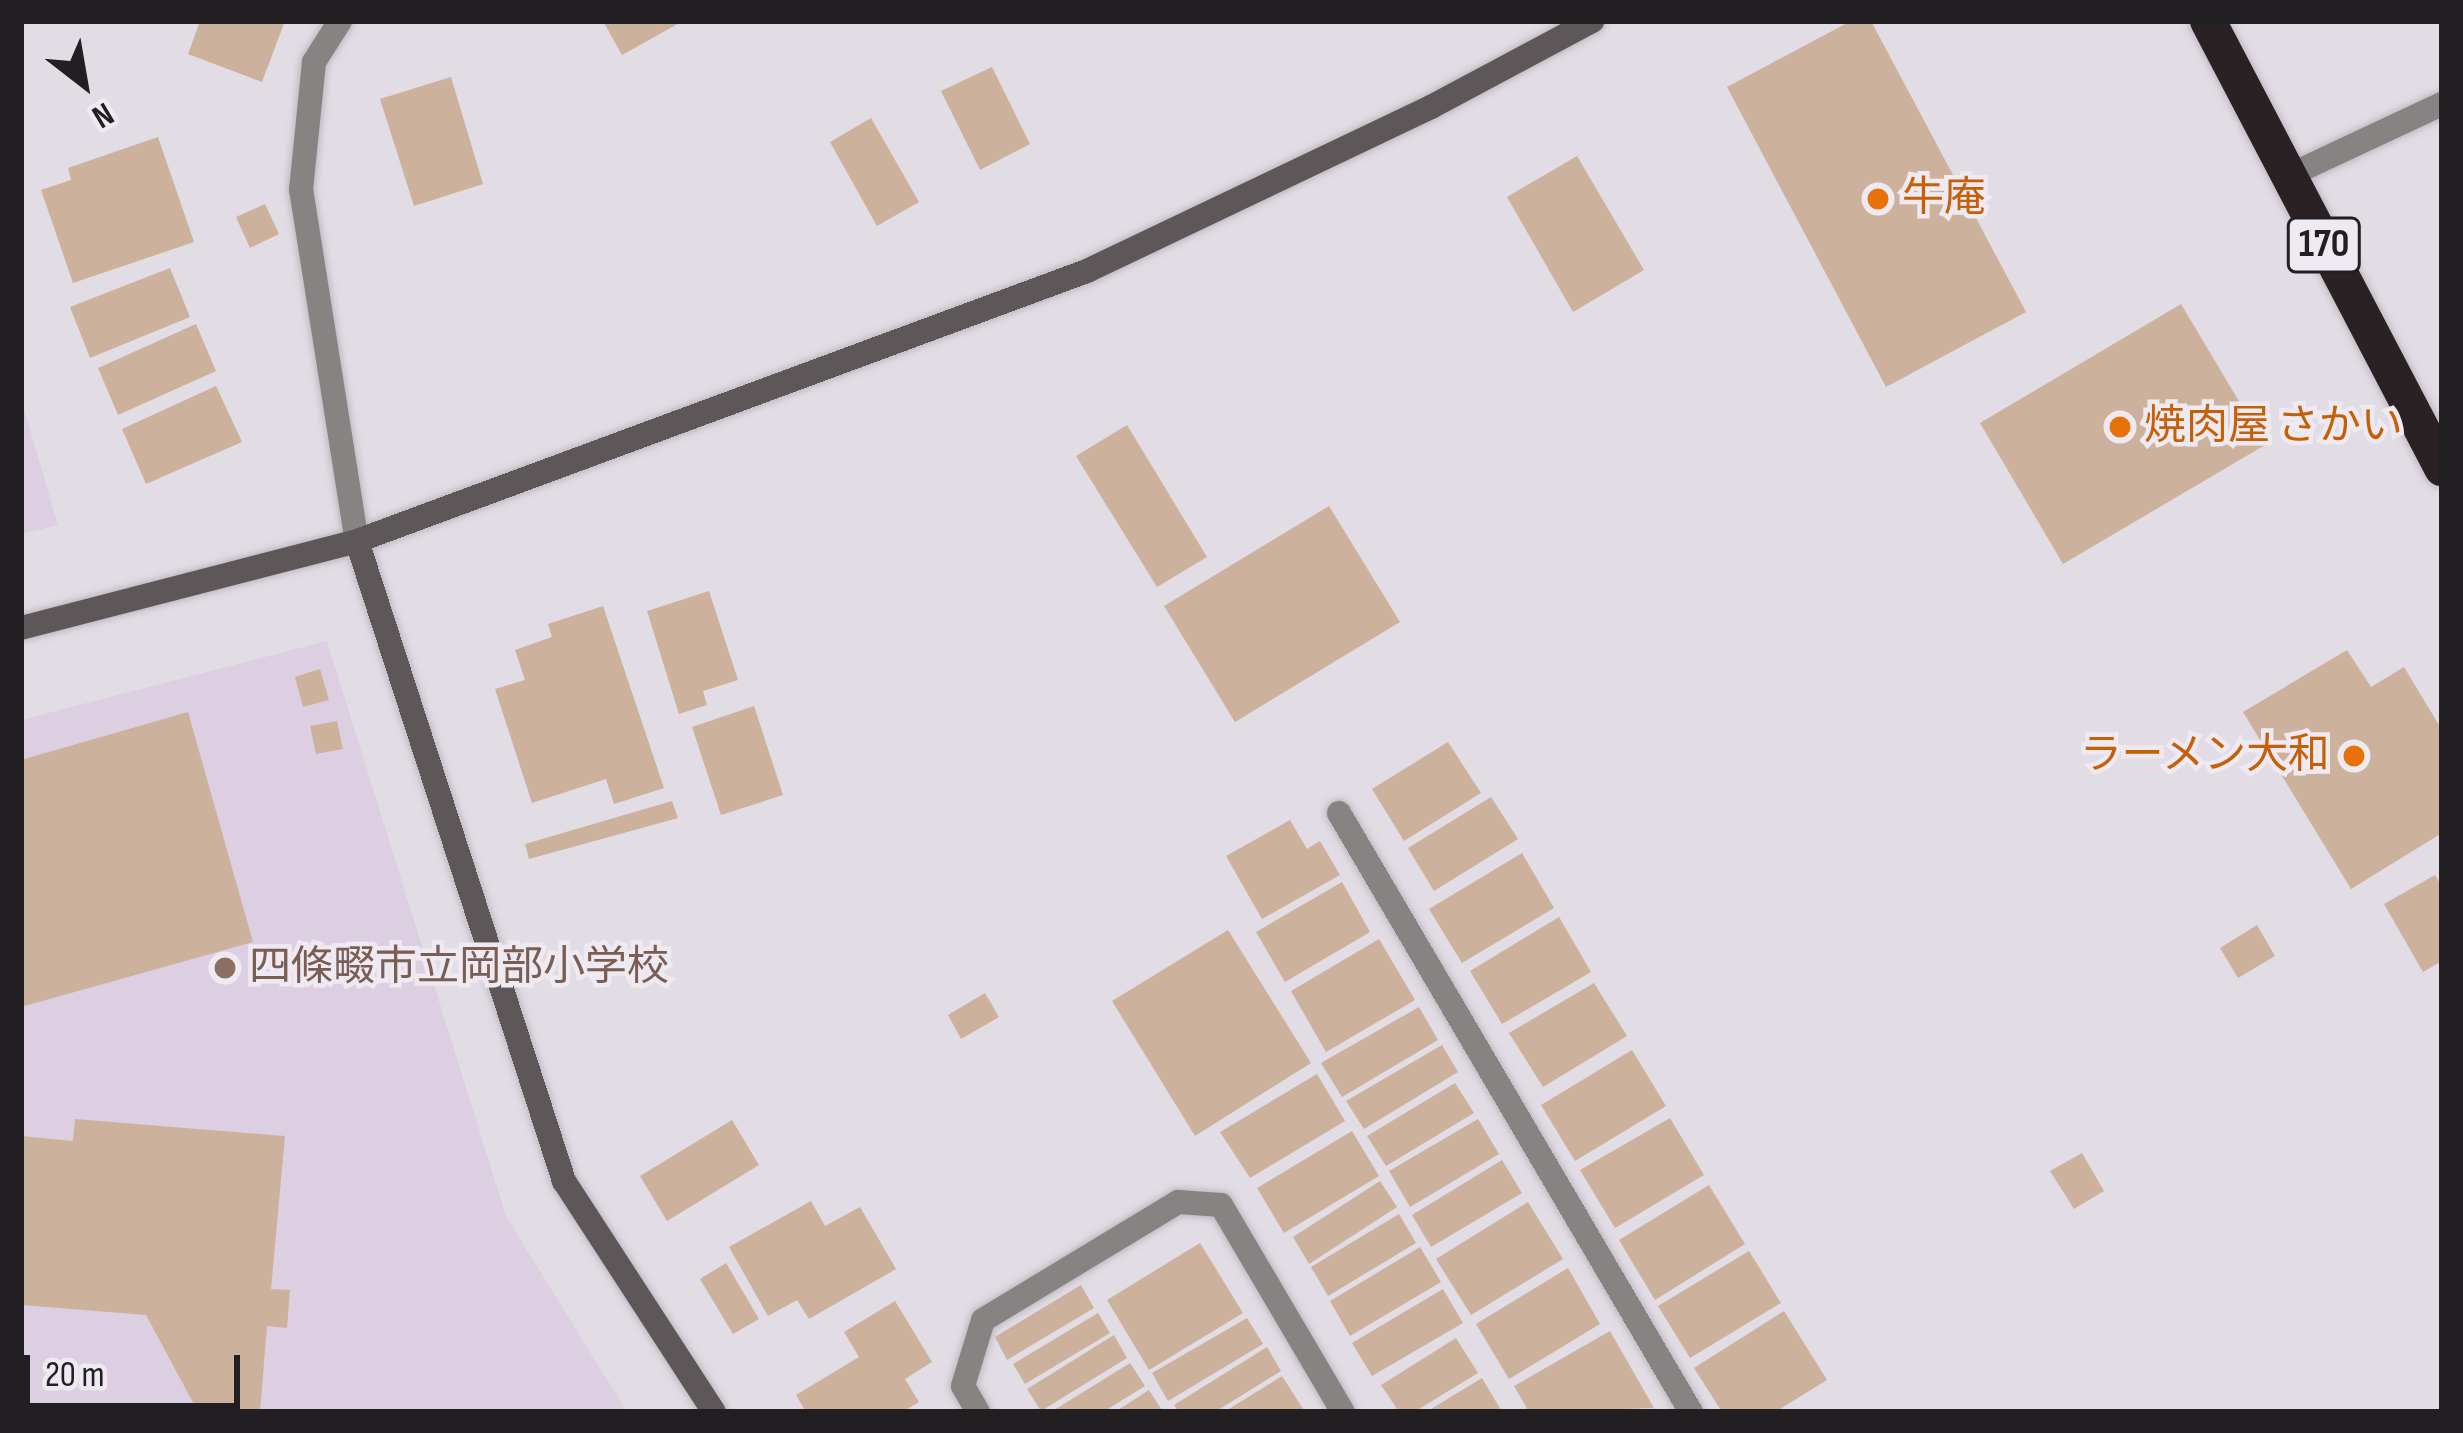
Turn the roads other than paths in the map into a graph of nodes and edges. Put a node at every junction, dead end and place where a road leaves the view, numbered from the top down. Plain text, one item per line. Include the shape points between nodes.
1 (340, 21) edge
2 (1592, 21) edge
3 (2208, 21) edge
4 (2442, 104) edge
5 (2288, 176) junction
6 (2442, 468) edge
7 (357, 542) junction
8 (21, 628) edge
9 (1339, 813) dead end
10 (715, 1412) edge
11 (978, 1412) edge
12 (1343, 1412) edge
13 (1691, 1412) edge

1 - 7 street via 314,62 301,189
2 - 7 street via 1087,271
3 - 5 highway, 170
4 - 5 street
5 - 6 highway, 170
7 - 8 street
7 - 10 street via 564,1181
9 - 13 street
11 - 12 street via 963,1386 983,1320 1178,1202 1221,1205

